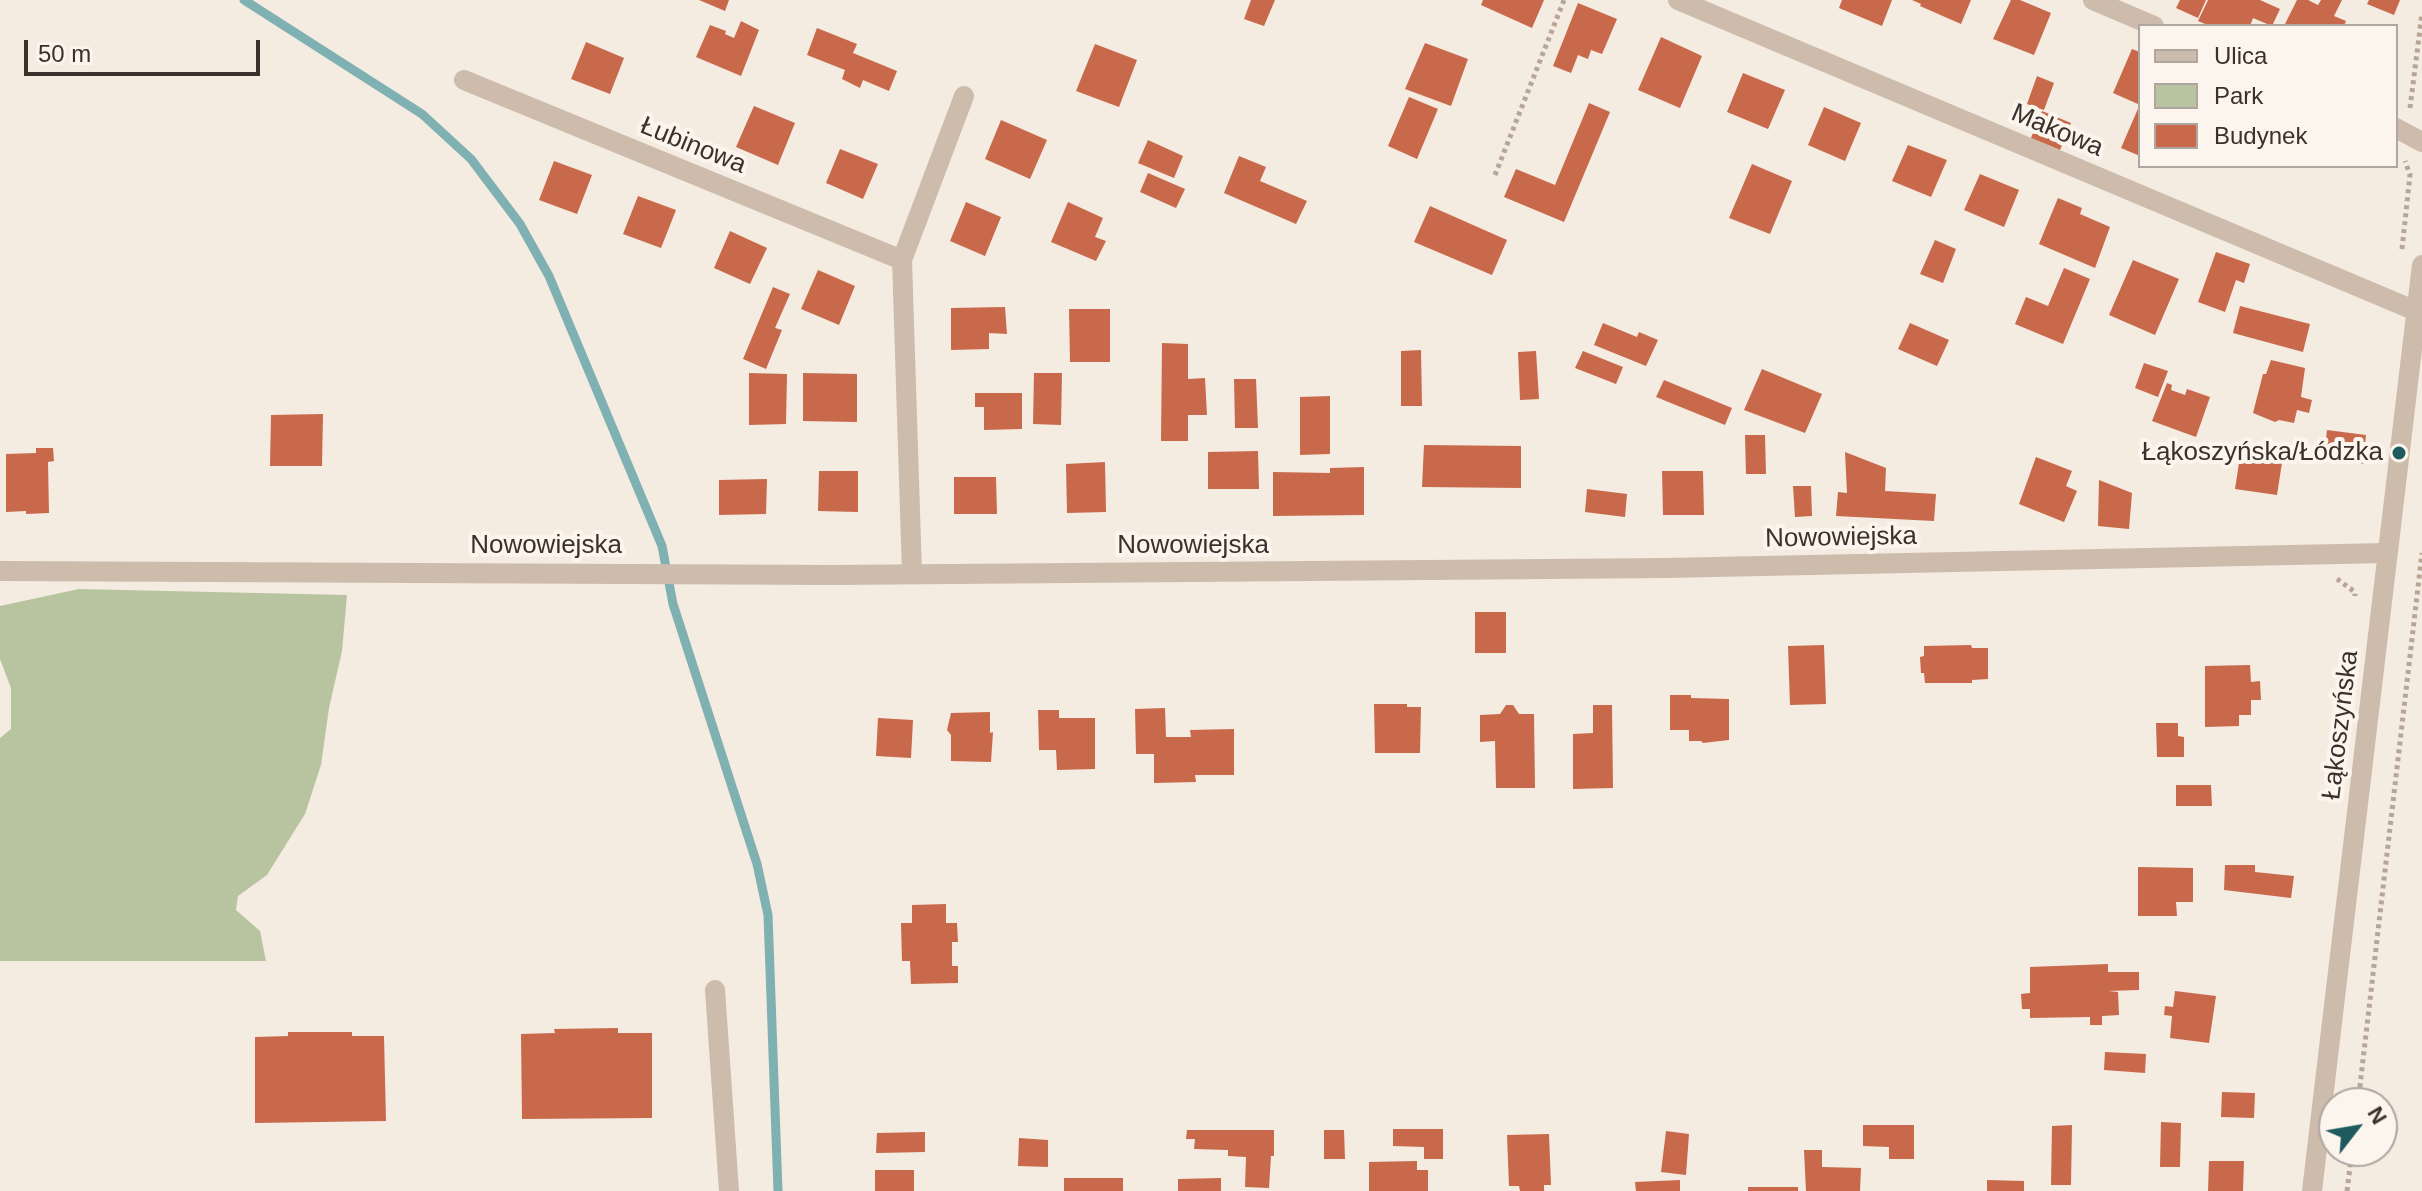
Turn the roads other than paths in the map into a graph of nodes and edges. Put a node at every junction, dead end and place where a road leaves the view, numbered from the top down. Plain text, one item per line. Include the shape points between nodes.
1 (1678, 0) edge
2 (2093, 0) edge
3 (2149, 24) edge
4 (464, 80) dead end
5 (964, 96) dead end
6 (902, 260) junction
7 (2422, 265) edge
8 (2416, 311) junction
9 (2387, 553) junction
10 (0, 571) edge
11 (912, 574) junction
12 (715, 990) dead end
13 (729, 1191) edge
14 (2312, 1191) edge

1 - 8 street, Makowa
2 - 3 street
4 - 6 street, Łubinowa
5 - 6 street
6 - 11 street
7 - 8 street, Łąkoszyńska
8 - 9 street, Łąkoszyńska
9 - 11 street, Nowowiejska via 1666,568
9 - 14 street, Łąkoszyńska
10 - 11 street, Nowowiejska
12 - 13 street

